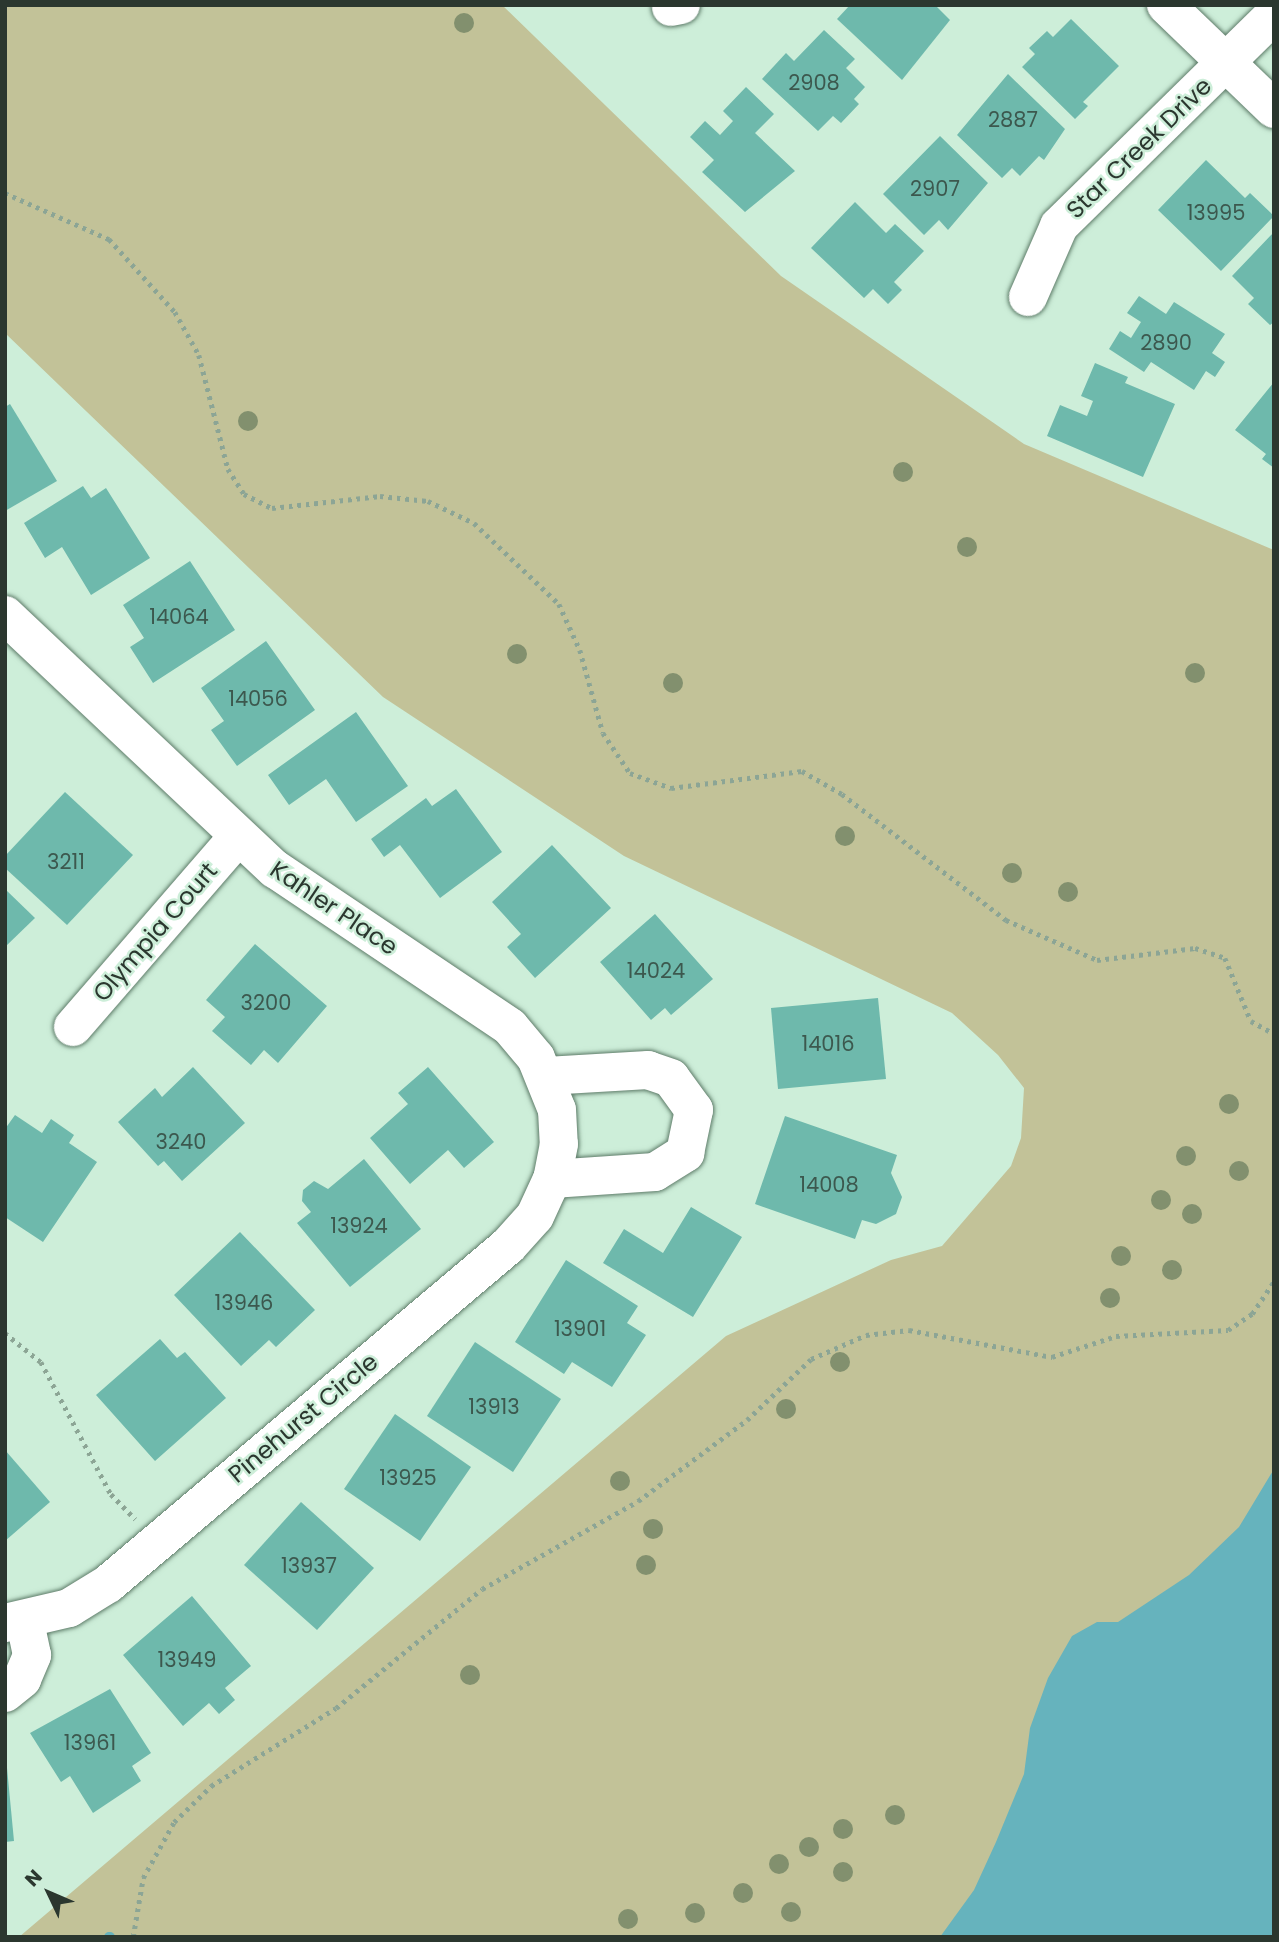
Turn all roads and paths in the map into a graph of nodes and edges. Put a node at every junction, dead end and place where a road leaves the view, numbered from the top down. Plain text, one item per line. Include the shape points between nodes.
1 (1166, 5) edge
2 (1274, 15) edge
3 (1226, 62) junction
4 (1274, 109) edge
5 (5, 193) edge
6 (1028, 297) dead end
7 (5, 615) edge
8 (237, 838) junction
9 (72, 1027) dead end
10 (1274, 1034) edge
11 (546, 1076) junction
12 (552, 1179) junction
13 (1274, 1281) edge
14 (5, 1333) edge
15 (160, 1539) junction
16 (15, 1622) edge
17 (5, 1693) edge
18 (133, 1937) edge

1 - 3 street
2 - 3 street, Star Creek Drive
3 - 4 street
3 - 6 street, Star Creek Drive via 1059,226
5 - 10 path via 109,239 175,312 199,355 228,469 244,494 272,508 380,496 428,501 474,523 559,604 580,650 603,733 631,773 671,788 802,771 842,794 1017,925 1097,960 1195,948 1225,958 1251,1021
7 - 8 street, Kahler Place
8 - 9 street, Olympia Court
8 - 11 street, Kahler Place via 316,898 510,1027
11 - 12 street, Pinehurst Circle via 557,1110 559,1144
11 - 12 street via 648,1070 683,1088 694,1110 693,1136 672,1165 655,1172
12 - 15 street, Pinehurst Circle via 535,1216 508,1246
13 - 18 path via 1252,1314 1228,1329 1116,1336 1052,1357 909,1330 866,1335 811,1359 747,1420 638,1501 482,1589 336,1708 211,1786 174,1822 143,1878
14 - 15 path via 41,1362 111,1494
15 - 16 street, Pinehurst Circle via 89,1598
16 - 17 street, Pinehurst Circle via 32,1655 22,1679

